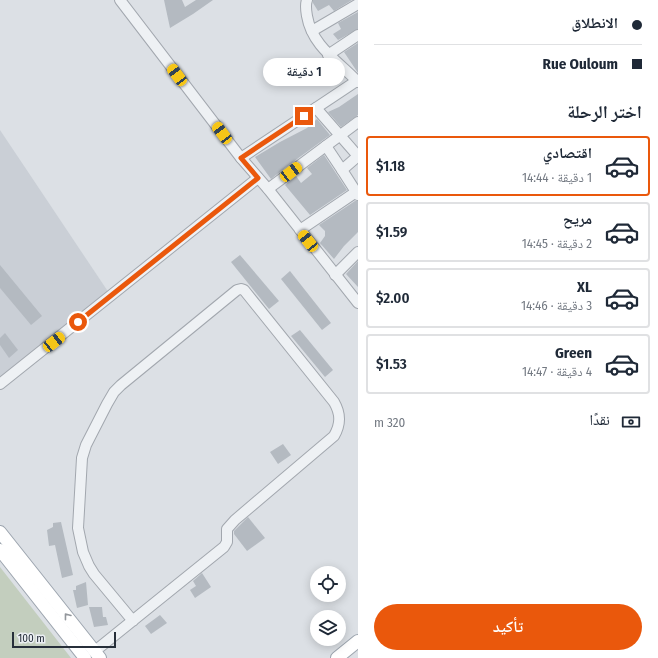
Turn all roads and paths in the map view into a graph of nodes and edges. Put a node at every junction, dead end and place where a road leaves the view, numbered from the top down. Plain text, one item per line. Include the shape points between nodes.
1 (120, 0) edge
2 (307, 0) edge
3 (358, 4) edge
4 (312, 31) junction
5 (358, 35) edge
6 (328, 55) junction
7 (358, 81) edge
8 (316, 108) junction
9 (358, 122) edge
10 (340, 135) junction
11 (326, 146) junction
12 (358, 156) edge
13 (241, 158) junction
14 (342, 170) junction
15 (258, 178) junction
16 (268, 189) junction
17 (357, 193) edge
18 (300, 230) junction
19 (358, 252) edge
20 (335, 275) junction
21 (358, 303) edge
22 (0, 384) edge
23 (0, 532) edge
24 (0, 550) edge
25 (21, 568) junction
26 (133, 621) junction
27 (358, 640) edge
28 (93, 656) edge
29 (337, 658) edge

1 - 13 street
2 - 4 street via 306,8
3 - 4 street
4 - 6 street
5 - 6 street
6 - 7 street
7 - 8 street
8 - 10 street
8 - 13 street
9 - 10 street
10 - 11 street
10 - 12 street
11 - 14 street
11 - 16 street
12 - 14 street
13 - 15 street
14 - 17 street
15 - 16 street
15 - 22 street
16 - 18 street
17 - 18 street
18 - 20 street
19 - 20 street
20 - 21 street
23 - 25 main road
24 - 25 main road
25 - 28 main road
26 - 26 street via 94,574 83,552 78,528 79,491 86,445 114,392 220,303 241,289 334,402 340,419 338,428 334,436 235,520 227,529 227,542 224,547
26 - 28 street
27 - 29 main road

